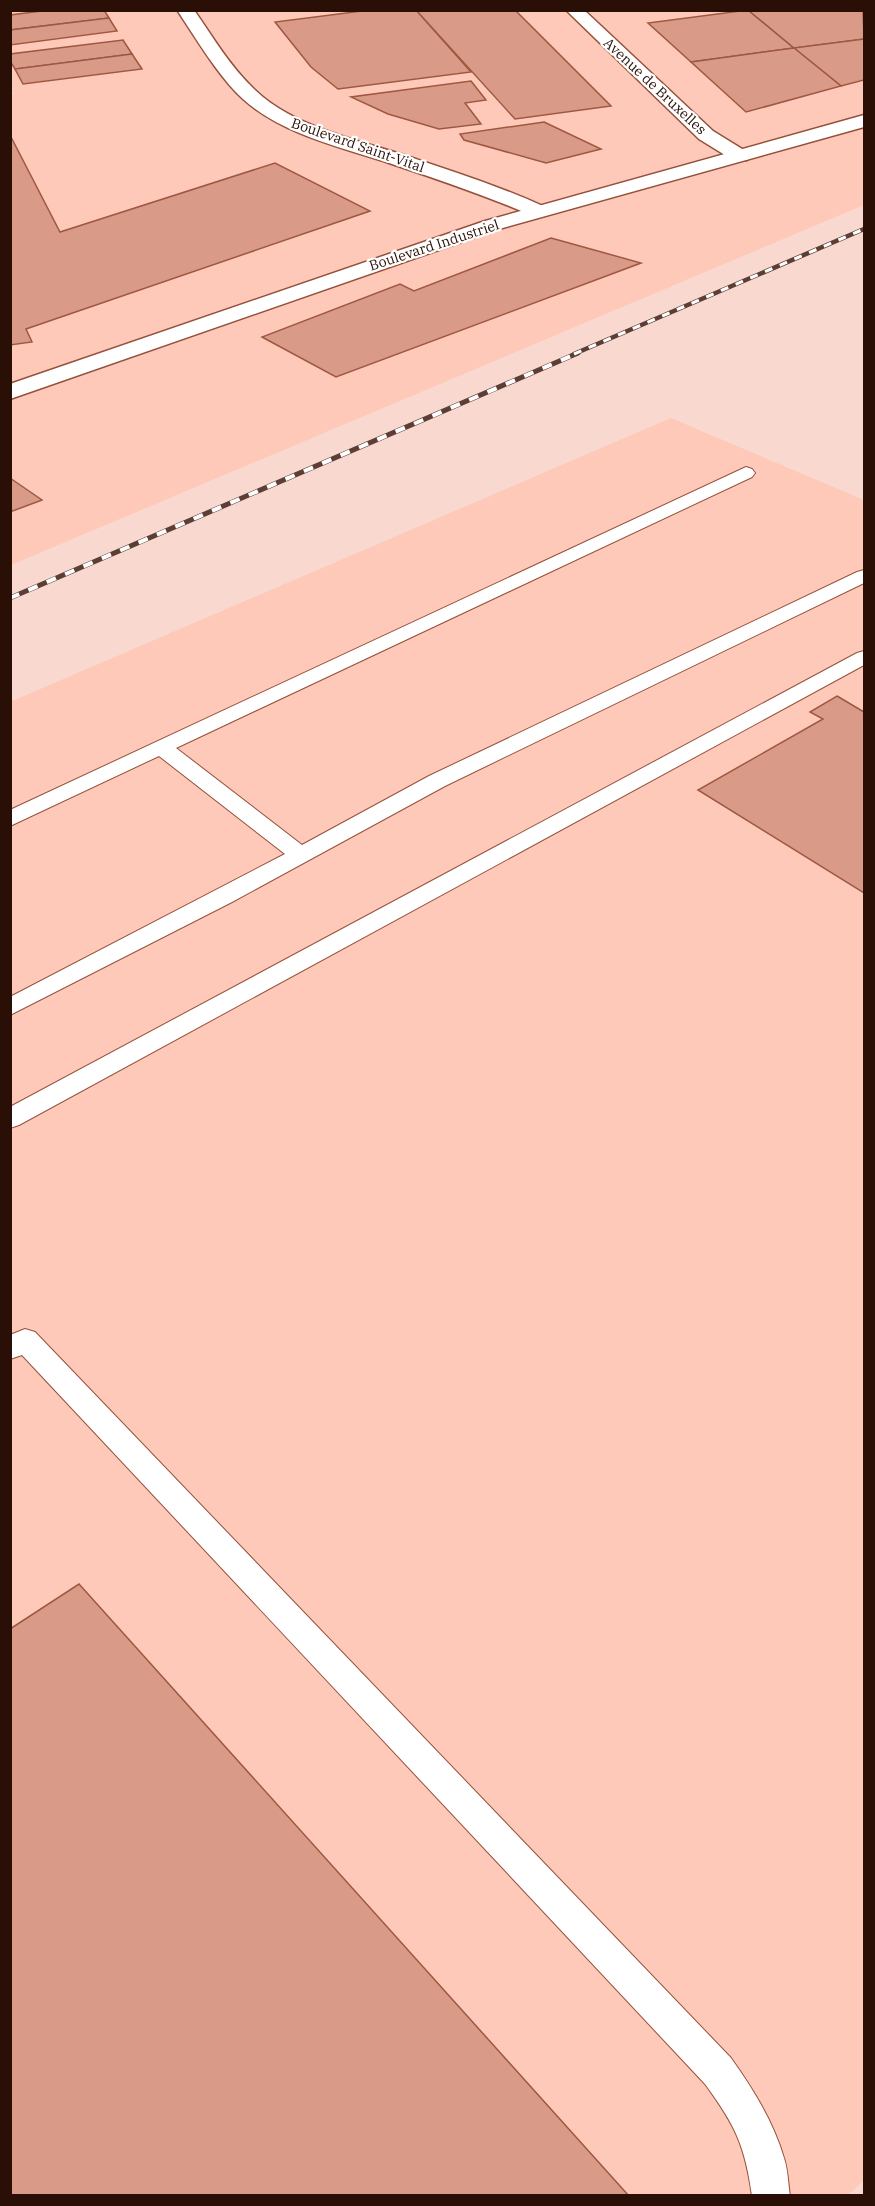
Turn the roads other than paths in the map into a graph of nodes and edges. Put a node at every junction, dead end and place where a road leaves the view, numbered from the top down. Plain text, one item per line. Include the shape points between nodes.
1 (184, 10) edge
2 (574, 10) edge
3 (864, 122) edge
4 (740, 156) junction
5 (538, 211) junction
6 (10, 392) edge
7 (746, 473) dead end
8 (864, 576) edge
9 (864, 657) edge
10 (161, 747) junction
11 (10, 819) edge
12 (301, 855) junction
13 (10, 1007) edge
14 (10, 1119) edge
15 (10, 1348) edge
16 (771, 2196) edge

1 - 5 street, Boulevard Saint-Vital via 235,79 268,110 321,135 486,188
2 - 4 street, Avenue de Bruxelles via 706,135
3 - 4 street, Boulevard Industriel
4 - 5 street, Boulevard Industriel
5 - 6 street, Boulevard Industriel
7 - 10 lane
8 - 12 lane via 437,781
9 - 14 lane
10 - 11 lane
10 - 12 lane
12 - 13 lane
15 - 16 lane via 25,1340 718,2071 743,2105 762,2149

